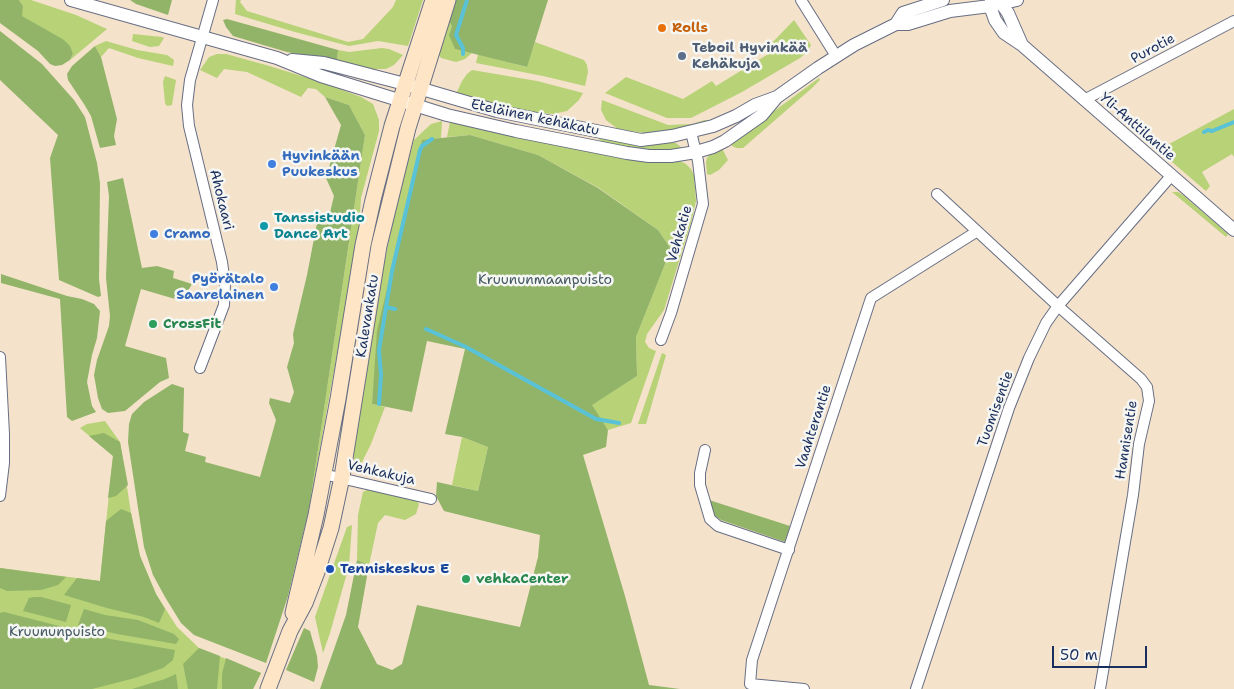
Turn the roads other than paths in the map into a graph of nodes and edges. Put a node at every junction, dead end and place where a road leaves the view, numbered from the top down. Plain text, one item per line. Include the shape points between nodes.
1 (71, 0) edge
2 (213, 0) edge
3 (433, 0) edge
4 (448, 0) edge
5 (801, 0) edge
6 (942, 0) edge
7 (1017, 0) edge
8 (995, 3) edge
9 (1234, 21) edge
10 (896, 24) junction
11 (202, 36) junction
12 (836, 56) junction
13 (277, 58) junction
14 (405, 84) junction
15 (421, 90) junction
16 (777, 97) junction
17 (1084, 100) junction
18 (400, 101) junction
19 (415, 106) junction
20 (691, 132) junction
21 (696, 152) junction
22 (1171, 176) junction
23 (937, 194) dead end
24 (1234, 230) edge
25 (976, 232) junction
26 (1058, 306) junction
27 (661, 340) dead end
28 (0, 357) edge
29 (200, 368) dead end
30 (705, 450) dead end
31 (324, 474) junction
32 (342, 477) junction
33 (0, 496) edge
34 (431, 499) dead end
35 (789, 550) junction
36 (290, 631) junction
37 (268, 689) edge
38 (804, 689) edge
39 (916, 689) edge
40 (1100, 689) edge

1 - 11 street, Eteläinen kehäkatu
2 - 11 street, Ahokaari
3 - 14 main road, Kalevankatu
4 - 15 main road, Kalevankatu
5 - 12 street
6 - 10 street, Eteläinen kehäkatu via 903,13
7 - 8 street, Eteläinen kehäkatu
8 - 10 street, Eteläinen kehäkatu
8 - 17 street, Yli-Anttilantie via 999,27 1004,33
9 - 17 street, Purotie
10 - 12 street, Eteläinen kehäkatu
11 - 13 street, Eteläinen kehäkatu
11 - 29 street, Ahokaari via 190,80 189,126 226,284 224,305
12 - 16 street, Eteläinen kehäkatu
13 - 14 street, Eteläinen kehäkatu via 324,63
13 - 18 street, Eteläinen kehäkatu
14 - 15 street, Eteläinen kehäkatu
14 - 18 main road, Kalevankatu
15 - 19 main road, Kalevankatu
15 - 20 street, Eteläinen kehäkatu via 497,111 641,140
16 - 20 street, Eteläinen kehäkatu via 714,126
16 - 21 street, Eteläinen kehäkatu via 762,115 740,132
17 - 22 street, Yli-Anttilantie
18 - 19 street, Eteläinen kehäkatu
18 - 31 main road, Kalevankatu via 363,245
19 - 21 street, Eteläinen kehäkatu via 516,131 627,153 671,156
19 - 32 main road, Kalevankatu via 379,246
20 - 21 street, Vehkatie
21 - 27 street, Vehkatie via 703,204
22 - 24 street, Yli-Anttilantie
22 - 26 street, Tuomisentie
23 - 25 street, Hannisentie
25 - 26 street, Hannisentie
25 - 35 street, Vaahterantie via 871,298
26 - 39 street, Tuomisentie via 1029,358 1009,408
26 - 40 street, Hannisentie via 1141,379 1149,401 1139,444
28 - 33 street via 4,434
30 - 35 street via 700,485 710,519 718,526
31 - 32 street, Vehkakuja
31 - 36 main road, Kalevankatu
32 - 34 street, Vehkakuja
32 - 36 main road, Kalevankatu via 318,572
35 - 38 street, Vaahterantie via 752,660 750,684
36 - 37 main road, Kalevankatu

